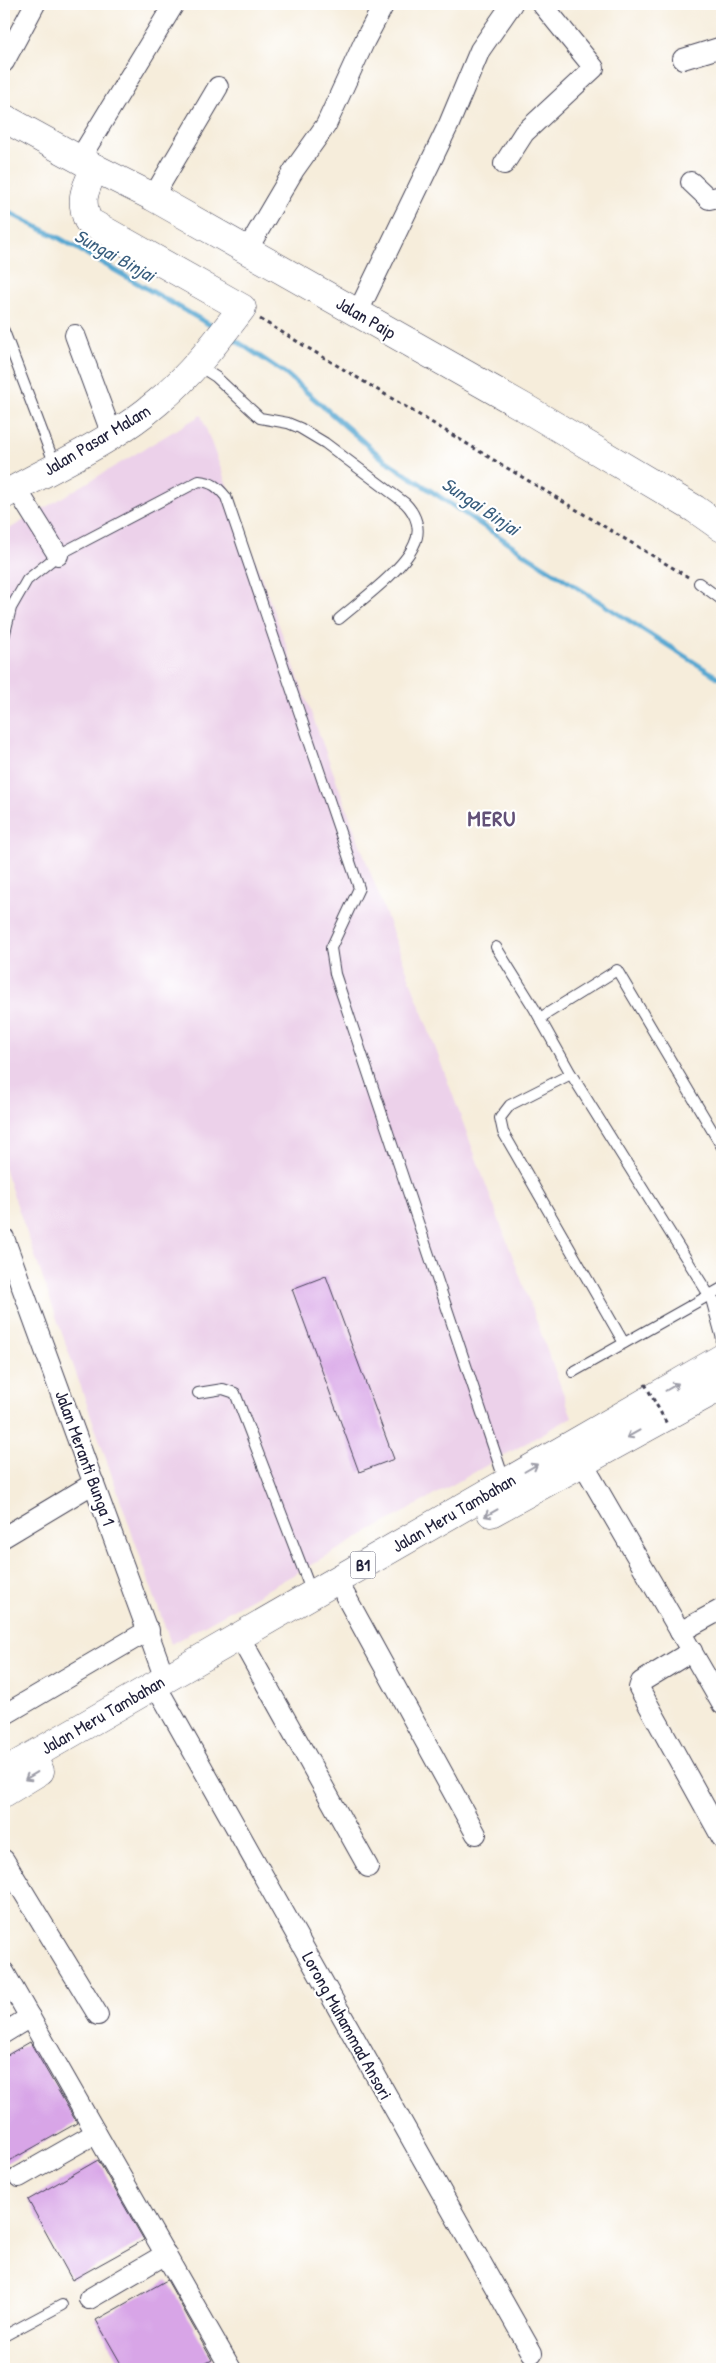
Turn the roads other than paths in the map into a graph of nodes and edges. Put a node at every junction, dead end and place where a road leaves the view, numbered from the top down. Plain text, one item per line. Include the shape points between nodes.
1 (35, 4) edge
2 (174, 4) edge
3 (384, 4) edge
4 (512, 4) edge
5 (542, 4) edge
6 (722, 46) edge
7 (683, 59) dead end
8 (4, 62) edge
9 (218, 87) dead end
10 (4, 118) edge
11 (87, 164) junction
12 (504, 164) dead end
13 (691, 182) dead end
14 (722, 196) edge
15 (153, 197) junction
16 (247, 250) junction
17 (357, 314) junction
18 (4, 331) edge
19 (76, 335) dead end
20 (201, 359) junction
21 (112, 435) junction
22 (55, 466) junction
23 (10, 491) edge
24 (722, 528) edge
25 (58, 555) junction
26 (699, 583) road end
27 (722, 600) edge
28 (339, 619) dead end
29 (4, 637) edge
30 (496, 947) dead end
31 (540, 1018) junction
32 (571, 1074) junction
33 (722, 1146) edge
34 (4, 1238) edge
35 (722, 1288) edge
36 (710, 1296) junction
37 (722, 1309) edge
38 (624, 1343) junction
39 (722, 1368) edge
40 (573, 1372) dead end
41 (198, 1392) dead end
42 (582, 1462) junction
43 (94, 1483) junction
44 (505, 1483) junction
45 (4, 1536) edge
46 (312, 1594) junction
47 (345, 1595) junction
48 (722, 1609) edge
49 (149, 1630) junction
50 (680, 1632) junction
51 (247, 1650) junction
52 (692, 1651) junction
53 (164, 1689) junction
54 (722, 1704) edge
55 (4, 1715) edge
56 (4, 1772) edge
57 (4, 1793) edge
58 (476, 1834) dead end
59 (722, 1838) edge
60 (4, 1860) edge
61 (368, 1867) dead end
62 (4, 1972) edge
63 (98, 2015) dead end
64 (30, 2018) junction
65 (4, 2033) edge
66 (96, 2133) junction
67 (19, 2177) dead end
68 (166, 2254) junction
69 (89, 2298) dead end
70 (62, 2306) dead end
71 (4, 2336) edge
72 (532, 2353) dead end
73 (232, 2369) edge

1 - 8 street
2 - 11 street
3 - 16 street via 326,125 294,170
4 - 17 street via 480,50
5 - 12 street via 594,68 524,133
6 - 7 street
9 - 15 street
10 - 11 main road, Jalan Paip
11 - 15 main road, Jalan Paip
11 - 20 main road, Jalan Pasar Malam via 82,208 88,221 237,315
13 - 14 street via 709,199
15 - 16 main road, Jalan Paip
16 - 17 main road, Jalan Paip
17 - 24 main road, Jalan Paip via 527,410
18 - 22 lane
19 - 21 street
20 - 21 main road, Jalan Pasar Malam via 158,402
20 - 28 lane via 260,418 296,425 325,443 405,502 414,514 418,532 414,547 399,565
21 - 22 main road, Jalan Pasar Malam
22 - 23 main road, Jalan Pasar Malam
23 - 25 street
25 - 29 lane via 27,580 11,608
25 - 44 lane via 199,481 210,482 226,497 359,888 331,948 335,974
26 - 27 lane
30 - 31 lane
31 - 32 lane
31 - 33 lane via 617,970
32 - 36 lane
32 - 38 lane via 510,1105 500,1118 503,1132
34 - 43 street, Jalan Meranti Bunga 1
35 - 36 lane
36 - 37 lane
36 - 38 lane
36 - 39 lane via 722,1339
38 - 40 lane
39 -> 42 main road, Jalan Meru Tambahan / B1
44 -> 39 main road, Jalan Meru Tambahan / B1
41 - 46 lane via 222,1389 235,1393
42 -> 47 main road, Jalan Meru Tambahan / B1
42 - 50 street
43 - 45 street
43 - 49 street, Jalan Meranti Bunga 1
44 - 46 main road, Jalan Meru Tambahan / B1
46 - 53 main road, Jalan Meru Tambahan / B1
47 - 51 main road, Jalan Meru Tambahan / B1
47 - 58 street
48 - 50 street
49 - 53 street, Jalan Meranti Bunga 1
49 - 55 street
50 - 52 street
51 - 53 main road, Jalan Meru Tambahan / B1
51 - 61 street
52 - 54 street
52 - 59 street via 641,1682 639,1688
53 - 56 main road, Jalan Meru Tambahan / B1
53 -> 57 main road, Jalan Meru Tambahan / B1
53 - 72 street, Lorong Muhammad Ansori
60 - 63 street
62 - 64 street
64 - 65 street
64 - 66 street
66 - 67 street
66 - 68 street
68 - 69 street
68 - 73 street
70 - 71 lane

